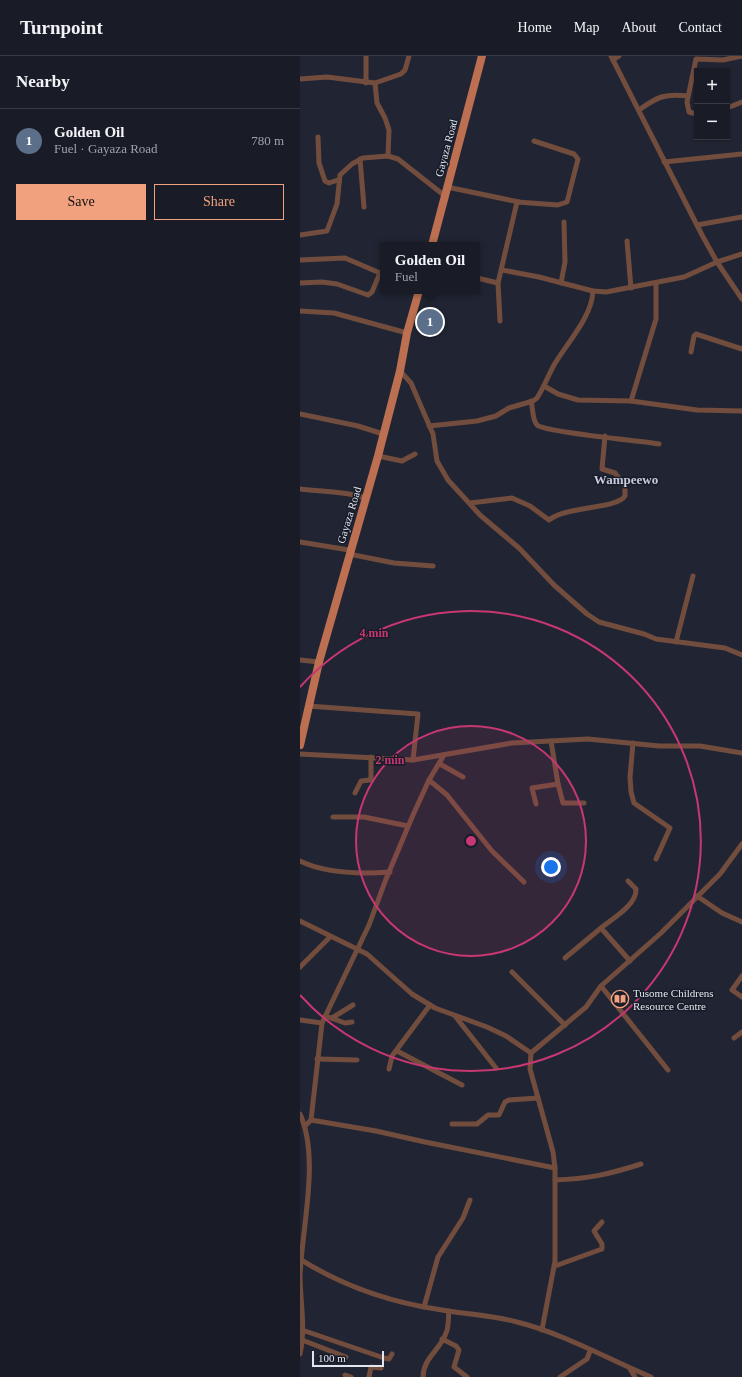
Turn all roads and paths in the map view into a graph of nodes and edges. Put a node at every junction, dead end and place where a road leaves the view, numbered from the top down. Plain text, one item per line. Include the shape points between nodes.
1 (366, 56) edge
2 (409, 56) edge
3 (482, 56) edge
4 (619, 56) edge
5 (742, 56) edge
6 (696, 57) edge
7 (612, 58) edge
8 (300, 80) edge
9 (366, 83) junction
10 (375, 83) junction
11 (688, 96) junction
12 (742, 102) edge
13 (730, 107) edge
14 (639, 110) junction
15 (694, 113) edge
16 (318, 137) dead end
17 (534, 141) dead end
18 (742, 154) edge
19 (388, 156) junction
20 (360, 159) junction
21 (664, 162) junction
22 (338, 180) junction
23 (447, 187) junction
24 (445, 196) junction
25 (519, 202) junction
26 (364, 207) dead end
27 (742, 217) edge
28 (564, 222) dead end
29 (697, 226) junction
30 (300, 235) edge
31 (627, 241) dead end
32 (433, 242) edge
33 (742, 254) edge
34 (300, 260) edge
35 (717, 262) junction
36 (502, 270) junction
37 (380, 272) edge
38 (380, 274) edge
39 (480, 279) edge
40 (300, 283) edge
41 (498, 283) junction
42 (561, 283) junction
43 (656, 283) junction
44 (631, 288) junction
45 (593, 291) junction
46 (418, 294) edge
47 (742, 299) edge
48 (300, 311) edge
49 (500, 321) dead end
50 (407, 333) junction
51 (742, 349) edge
52 (691, 352) dead end
53 (400, 371) junction
54 (544, 386) junction
55 (532, 401) junction
56 (631, 402) junction
57 (742, 411) edge
58 (300, 414) edge
59 (429, 426) junction
60 (383, 434) junction
61 (604, 436) junction
62 (659, 444) dead end
63 (415, 454) dead end
64 (378, 456) junction
65 (300, 489) edge
66 (366, 498) junction
67 (470, 503) junction
68 (300, 542) edge
69 (349, 552) junction
70 (433, 566) dead end
71 (693, 576) dead end
72 (676, 642) junction
73 (742, 655) edge
74 (300, 660) edge
75 (319, 662) junction
76 (308, 706) junction
77 (302, 723) edge
78 (551, 742) junction
79 (633, 743) junction
80 (300, 745) edge
81 (742, 753) edge
82 (300, 754) edge
83 (444, 755) junction
84 (372, 756) junction
85 (413, 760) junction
86 (440, 764) junction
87 (464, 777) dead end
88 (429, 780) junction
89 (558, 784) junction
90 (355, 792) dead end
91 (584, 803) dead end
92 (536, 804) dead end
93 (333, 817) dead end
94 (408, 826) junction
95 (742, 844) edge
96 (656, 859) dead end
97 (300, 861) edge
98 (390, 872) junction
99 (628, 881) dead end
100 (524, 882) dead end
101 (696, 896) junction
102 (300, 921) edge
103 (741, 921) edge
104 (601, 928) junction
105 (330, 937) junction
106 (359, 949) junction
107 (565, 958) dead end
108 (630, 961) junction
109 (300, 967) edge
110 (512, 972) dead end
111 (742, 976) edge
112 (601, 986) junction
113 (742, 997) edge
114 (353, 1004) dead end
115 (430, 1005) junction
116 (454, 1015) junction
117 (325, 1016) junction
118 (332, 1018) junction
119 (300, 1020) edge
120 (352, 1022) dead end
121 (322, 1023) junction
122 (565, 1025) junction
123 (742, 1032) edge
124 (734, 1038) dead end
125 (397, 1051) junction
126 (531, 1053) junction
127 (317, 1060) junction
128 (357, 1060) dead end
129 (496, 1068) dead end
130 (388, 1069) dead end
131 (668, 1070) dead end
132 (462, 1085) dead end
133 (538, 1098) junction
134 (300, 1114) edge
135 (311, 1120) junction
136 (452, 1124) dead end
137 (306, 1126) junction
138 (641, 1164) dead end
139 (555, 1168) junction
140 (555, 1180) junction
141 (470, 1200) dead end
142 (602, 1222) dead end
143 (301, 1260) edge
144 (555, 1266) junction
145 (424, 1307) junction
146 (449, 1311) junction
147 (302, 1330) junction
148 (542, 1330) junction
149 (442, 1339) junction
150 (302, 1340) junction
151 (590, 1351) junction
152 (300, 1354) edge
153 (392, 1354) dead end
154 (346, 1356) dead end
155 (380, 1368) dead end
156 (630, 1368) junction
157 (369, 1377) edge
158 (423, 1377) edge
159 (467, 1377) edge
160 (560, 1377) edge
161 (635, 1377) edge
162 (651, 1377) edge

1 - 9 street
2 - 10 street via 405,70 401,74
3 - 23 main road, Gayaza Road
4 - 7 street
5 - 6 street via 723,60
6 - 11 street
7 - 14 street
8 - 9 street via 327,77
9 - 10 street
10 - 19 street via 377,103 389,130
11 - 14 street via 658,97
11 - 15 street via 689,112
12 - 13 street
14 - 21 street
16 - 22 street via 319,163 325,181 329,183
17 - 25 street via 577,157 569,198 567,202 558,205
18 - 21 street
19 - 20 street
19 - 24 street via 398,159
20 - 22 street via 343,171
20 - 26 street
21 - 29 street
22 - 30 street via 337,204 327,231
23 - 24 main road, Gayaza Road
23 - 25 street
24 - 32 main road, Gayaza Road
25 - 36 street
27 - 29 street
28 - 42 street via 565,262
29 - 35 street
31 - 44 street
33 - 35 street
34 - 37 street via 345,258
35 - 43 street via 689,275
35 - 47 street
36 - 41 street
36 - 42 street
38 - 40 street via 368,295 337,284
39 - 41 street
41 - 49 street
42 - 45 street
43 - 44 street
43 - 56 street via 656,319
44 - 45 street via 612,292
45 - 54 street via 587,313
46 - 50 main road, Gayaza Road
48 - 50 street via 334,313
50 - 53 main road, Gayaza Road
51 - 52 street via 696,334
53 - 59 street via 411,383
53 - 60 main road, Gayaza Road
54 - 55 street via 537,398
54 - 56 street via 558,394 578,400
55 - 59 street via 509,408 496,416
55 - 61 street via 535,421 541,427 575,434
56 - 57 street via 691,410
58 - 60 street
59 - 67 street via 433,434 437,461 448,480
60 - 64 main road, Gayaza Road
61 - 62 street
61 - 67 street via 602,469 615,473 625,486 625,496 619,502 571,510 549,520 530,506 512,498
63 - 64 street via 402,461
64 - 66 main road, Gayaza Road
65 - 66 street via 326,493 344,492
66 - 69 main road, Gayaza Road
67 - 72 street via 587,614 607,624 656,639
68 - 69 street
69 - 70 street via 394,563
69 - 75 main road, Gayaza Road
71 - 72 street
72 - 73 street via 725,648
74 - 75 street
75 - 76 main road, Gayaza Road
76 - 77 main road, Gayaza Road
76 - 85 street via 418,714
77 - 80 main road, Gayaza Road
78 - 79 street via 594,739
78 - 83 street via 512,743
78 - 89 street
79 - 81 street via 700,746
79 - 96 street via 630,776 634,803 670,828
82 - 84 street
83 - 85 street
83 - 86 street
84 - 85 street
84 - 90 street via 370,780 361,781
86 - 87 street
86 - 88 street
88 - 94 street
88 - 100 street via 447,795 492,851
89 - 91 street via 563,802
89 - 92 street via 532,788
93 - 94 street via 364,817
94 - 98 street
95 - 101 street via 720,874
97 - 98 street via 328,870
98 - 106 street
99 - 104 street via 636,889 635,897 626,908
101 - 103 street
101 - 108 street
102 - 105 street
104 - 107 street
104 - 108 street
105 - 106 street
105 - 109 street
106 - 115 street via 412,994
106 - 117 street
108 - 112 street
110 - 122 street
111 - 113 street via 732,990
112 - 122 street via 586,1007
112 - 131 street
114 - 118 street
115 - 116 street
115 - 125 street
116 - 126 street via 506,1036
116 - 129 street
117 - 118 street
117 - 121 street
118 - 120 street via 345,1023
119 - 121 street
121 - 127 street
122 - 126 street
123 - 124 street
125 - 130 street via 392,1056
125 - 132 street
126 - 133 street via 530,1069
127 - 128 street
127 - 135 street
133 - 136 street via 509,1100 505,1102 499,1115 488,1115 477,1124
133 - 139 street
134 - 137 street
135 - 137 street
135 - 139 street
137 - 143 street via 309,1181
138 - 140 street via 606,1175 576,1180
139 - 140 street
140 - 144 street
141 - 145 street via 463,1218 436,1261
142 - 144 street via 594,1231 602,1244 602,1249
143 - 145 street via 370,1292
143 - 147 street
144 - 148 street
145 - 146 street
146 - 148 street via 515,1321
146 - 149 street via 446,1333
147 - 150 street
147 - 153 street via 384,1358 389,1359
148 - 151 street
149 - 158 street via 424,1368
149 - 159 street via 459,1350 454,1366
150 - 152 street
150 - 154 street
151 - 156 street
151 - 160 street via 586,1359
155 - 157 street via 371,1367
156 - 161 street
156 - 162 street

